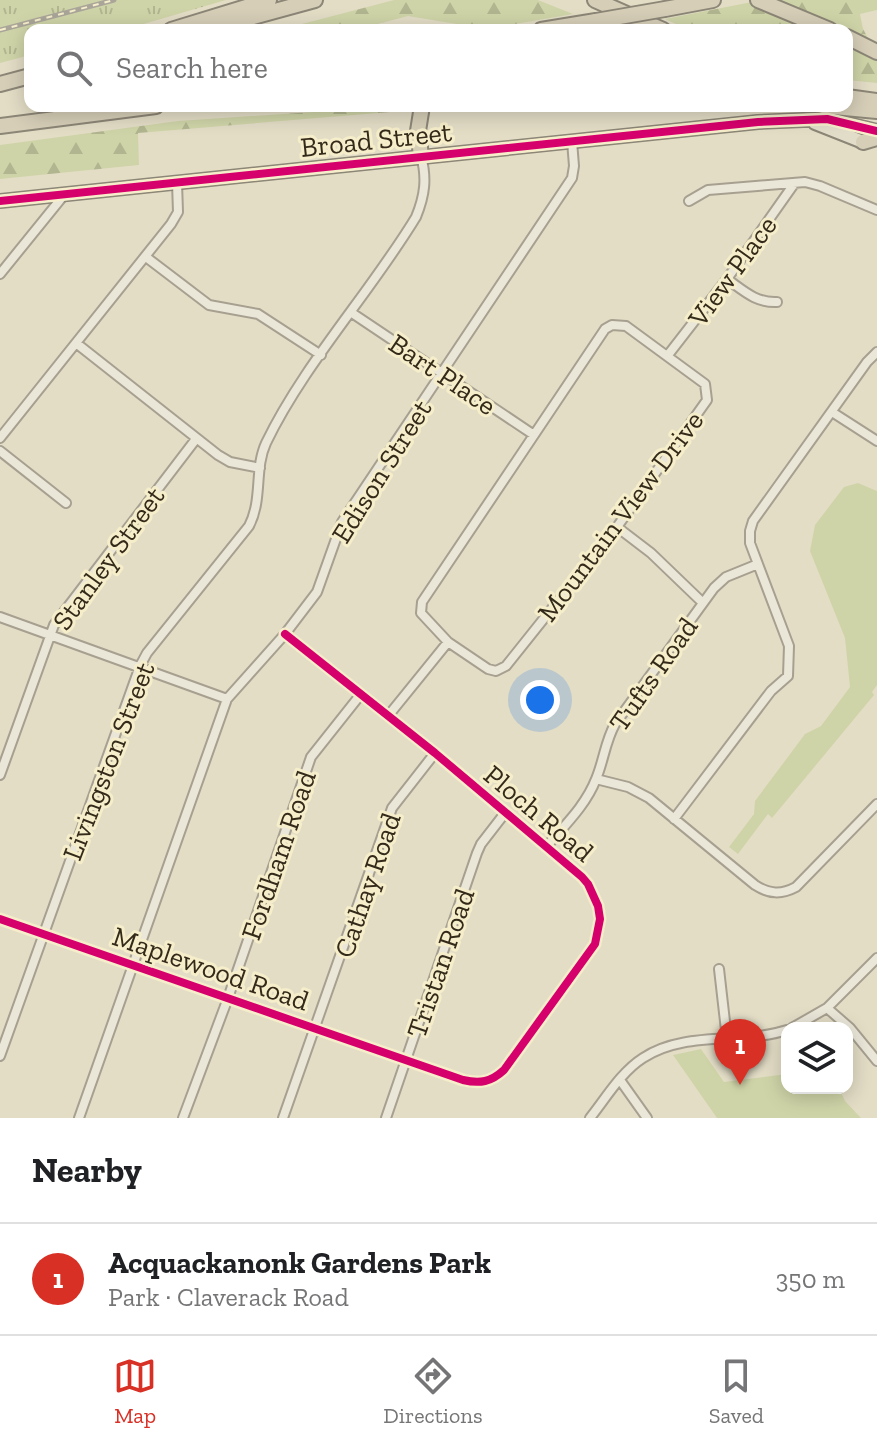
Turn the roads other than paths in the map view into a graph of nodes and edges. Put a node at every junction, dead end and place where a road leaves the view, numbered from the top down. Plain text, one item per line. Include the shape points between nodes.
1 (269, 0) edge
2 (315, 0) edge
3 (595, 0) edge
4 (713, 0) edge
5 (758, 0) edge
6 (191, 24) edge
7 (228, 24) edge
8 (578, 24) edge
9 (649, 24) edge
10 (816, 24) edge
11 (853, 40) edge
12 (877, 52) edge
13 (24, 78) edge
14 (0, 84) edge
15 (853, 98) edge
16 (877, 101) edge
17 (853, 109) edge
18 (877, 111) edge
19 (63, 112) edge
20 (107, 112) edge
21 (421, 112) edge
22 (804, 120) junction
23 (0, 125) edge
24 (877, 131) edge
25 (870, 140) edge
26 (572, 141) junction
27 (421, 156) junction
28 (177, 183) junction
29 (794, 184) junction
30 (64, 194) junction
31 (0, 201) edge
32 (689, 201) dead end
33 (877, 210) edge
34 (146, 257) junction
35 (0, 274) edge
36 (727, 279) junction
37 (777, 302) dead end
38 (352, 313) junction
39 (76, 343) junction
40 (877, 352) edge
41 (321, 355) junction
42 (668, 355) junction
43 (444, 373) junction
44 (832, 412) junction
45 (534, 435) junction
46 (0, 438) edge
47 (196, 439) junction
48 (877, 441) edge
49 (0, 451) edge
50 (260, 468) junction
51 (66, 503) dead end
52 (617, 527) junction
53 (758, 564) junction
54 (703, 603) junction
55 (0, 617) edge
56 (51, 634) junction
57 (285, 634) junction
58 (448, 642) junction
59 (140, 666) junction
60 (361, 694) junction
61 (227, 699) junction
62 (388, 716) junction
63 (435, 753) junction
64 (0, 775) edge
65 (596, 779) junction
66 (877, 804) edge
67 (505, 813) junction
68 (674, 819) junction
69 (547, 846) junction
70 (0, 919) edge
71 (43, 934) junction
72 (877, 958) edge
73 (133, 965) junction
74 (719, 969) dead end
75 (228, 998) junction
76 (827, 1008) junction
77 (802, 1022) edge
78 (317, 1027) junction
79 (781, 1032) edge
80 (727, 1039) junction
81 (0, 1056) edge
82 (408, 1059) junction
83 (877, 1061) edge
84 (620, 1080) junction
85 (79, 1118) edge
86 (183, 1118) edge
87 (283, 1118) edge
88 (386, 1118) edge
89 (590, 1118) edge
90 (647, 1118) edge

1 - 6 highway
2 - 7 highway
3 - 9 highway
4 - 8 highway, bridge
5 - 10 highway
11 - 12 highway
13 - 14 highway
15 - 16 highway
17 - 18 highway
19 - 23 highway
20 - 23 highway
21 - 27 highway
22 - 24 main road, Broad Street via 838,121
22 - 25 main road, Broad Street
22 - 26 main road, Broad Street
26 - 27 main road, Broad Street
26 - 43 street, Edison Street via 572,178
27 - 28 main road, Broad Street
27 - 38 street, Livingston Street via 425,180 416,217
28 - 30 main road, Broad Street
28 - 34 street via 178,212
29 - 32 street via 708,190
29 - 33 street via 820,186
29 - 36 street, View Place
30 - 31 main road, Broad Street
30 - 35 street
34 - 39 street
34 - 41 street via 209,305 258,314
36 - 37 street via 754,299
36 - 42 street, View Place
38 - 41 street, Livingston Street
38 - 43 street, Bart Place
39 - 46 street
39 - 47 street
40 - 44 street
41 - 50 street, Livingston Street via 265,445
42 - 45 street, Mountain View Drive via 626,326 605,329
42 - 52 street, Mountain View Drive via 705,384 707,400
43 - 45 street, Bart Place
43 - 57 street, Edison Street via 342,522 317,592
44 - 48 street
44 - 53 street via 753,521 750,543
45 - 58 street, Mountain View Drive via 422,602 421,613
47 - 50 street via 230,462
47 - 56 street, Stanley Street
49 - 51 street
50 - 59 street, Livingston Street via 258,502 249,526
52 - 54 street
52 - 58 street, Mountain View Drive via 501,670 488,669
53 - 54 street, Tufts Road via 726,577
53 - 68 street via 789,646 788,676
54 - 65 street, Tufts Road via 615,724
55 - 56 street
56 - 59 street
56 - 64 street, Stanley Street
57 - 60 street, Ploch Road
57 - 61 street, Edison Street
58 - 62 street
59 - 61 street
59 - 71 street, Livingston Street
60 - 62 street, Ploch Road
60 - 75 street, Fordham Road via 311,757
61 - 73 street, Edison Street
62 - 63 street, Ploch Road
63 - 67 street, Ploch Road
63 - 78 street, Cathay Road via 392,808
65 - 68 street via 639,792
65 - 69 street, Tufts Road via 583,804
66 - 68 street via 803,880 780,893 755,885
67 - 69 street, Ploch Road
67 - 82 street, Tristan Road via 477,853
69 - 82 street, Ploch Road via 588,884 598,906 598,934 590,954 511,1062 491,1080 463,1080
70 - 71 street, Maplewood Road
71 - 73 street, Maplewood Road
71 - 81 street, Livingston Street
72 - 76 street
73 - 75 street, Maplewood Road
73 - 85 street, Edison Street
74 - 80 street
75 - 78 street, Maplewood Road
75 - 86 street, Fordham Road
76 - 77 street
76 - 83 street
78 - 82 street, Maplewood Road
78 - 87 street, Cathay Road
79 - 80 street
80 - 84 street via 666,1047 641,1059
82 - 88 street, Tristan Road
84 - 89 street
84 - 90 street

